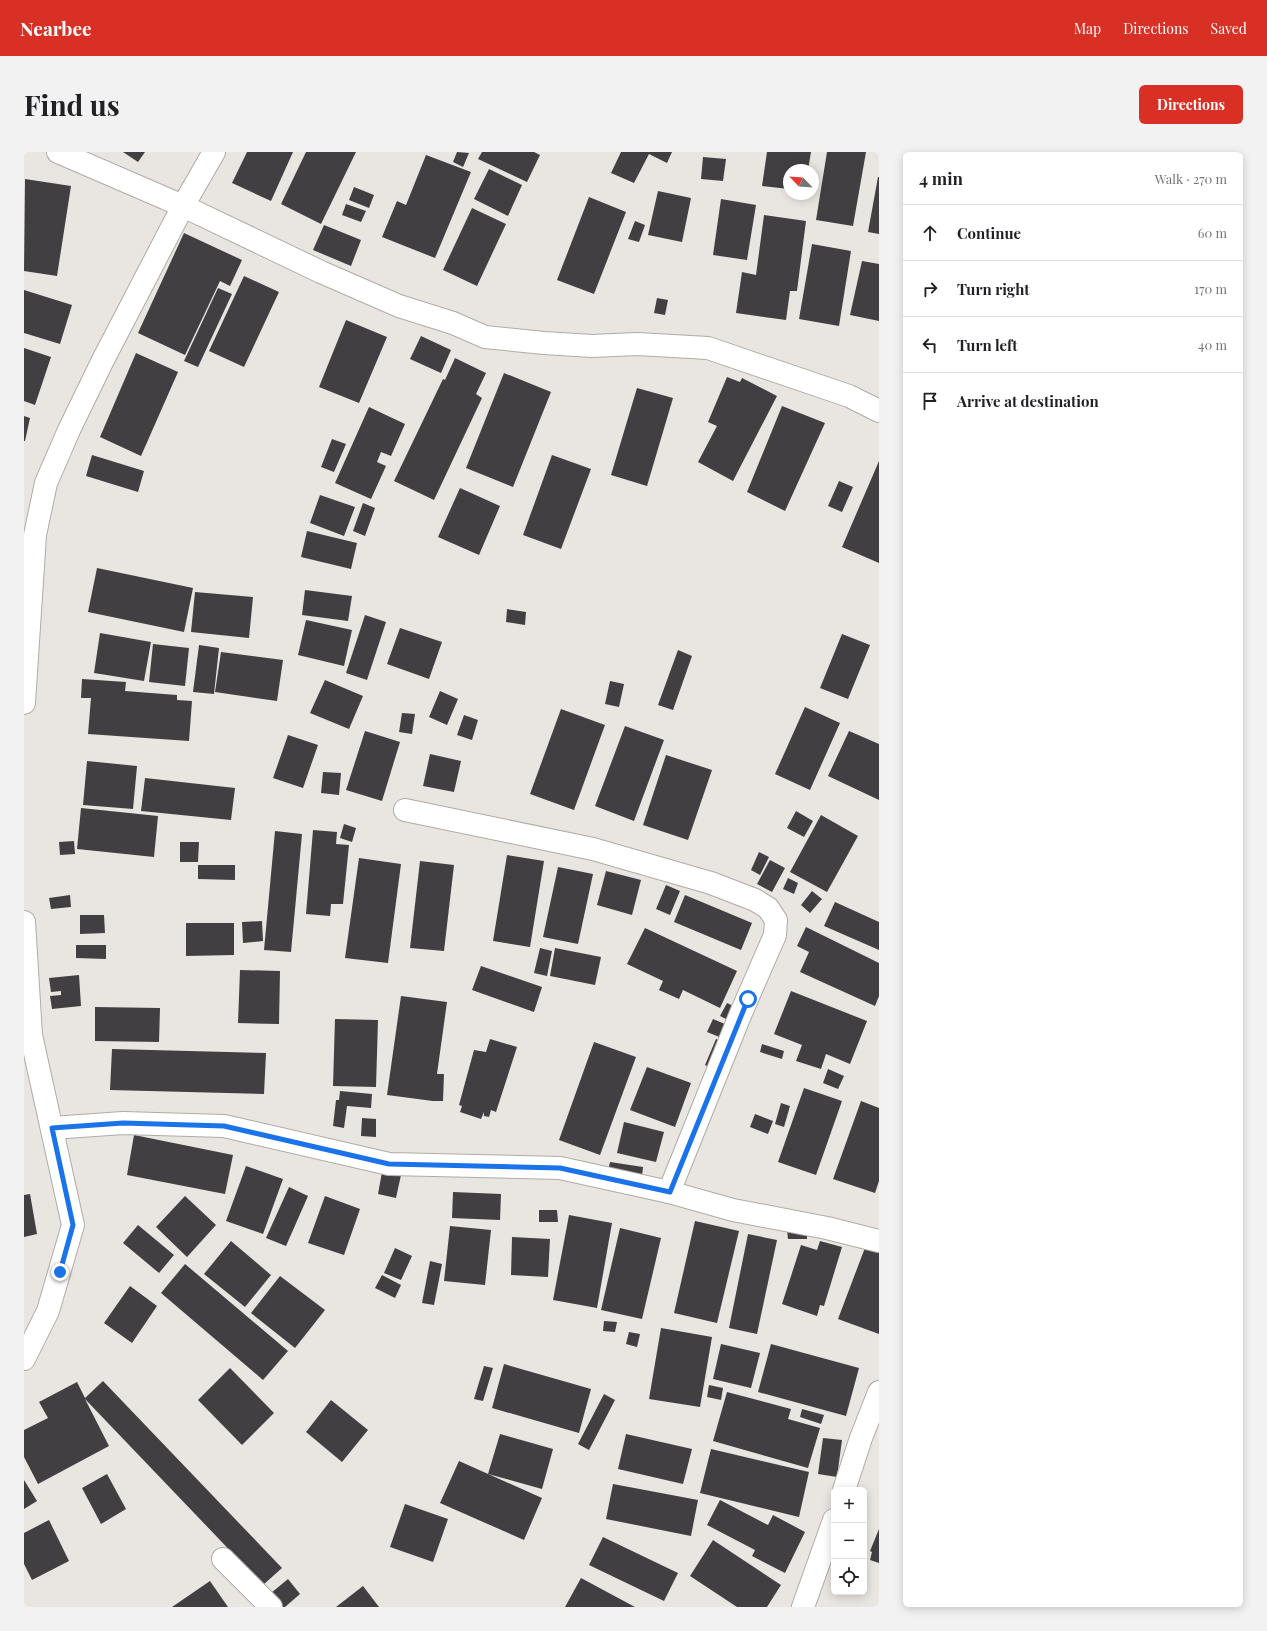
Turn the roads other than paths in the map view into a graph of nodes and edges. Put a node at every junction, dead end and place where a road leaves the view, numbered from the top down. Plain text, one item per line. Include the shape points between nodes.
1 (58, 152) edge
2 (214, 152) edge
3 (183, 206) junction
4 (879, 411) edge
5 (24, 703) edge
6 (405, 810) dead end
7 (24, 922) edge
8 (52, 1128) junction
9 (670, 1192) junction
10 (879, 1241) edge
11 (24, 1359) edge
12 (879, 1392) edge
13 (845, 1487) edge
14 (833, 1523) edge
15 (223, 1559) dead end
16 (271, 1607) edge
17 (803, 1607) edge

1 - 3 street
2 - 3 street
3 - 4 street via 399,306 485,337 544,343 708,348 849,396
3 - 5 street via 100,367 46,484 35,535
6 - 9 street via 600,851 711,883 755,900 768,908 776,920 774,935
7 - 8 street via 31,1036
8 - 9 street via 123,1123 224,1126 389,1164 560,1168
8 - 11 street via 73,1225 48,1311
9 - 10 street via 733,1210
12 - 13 street
14 - 17 street
15 - 16 street

